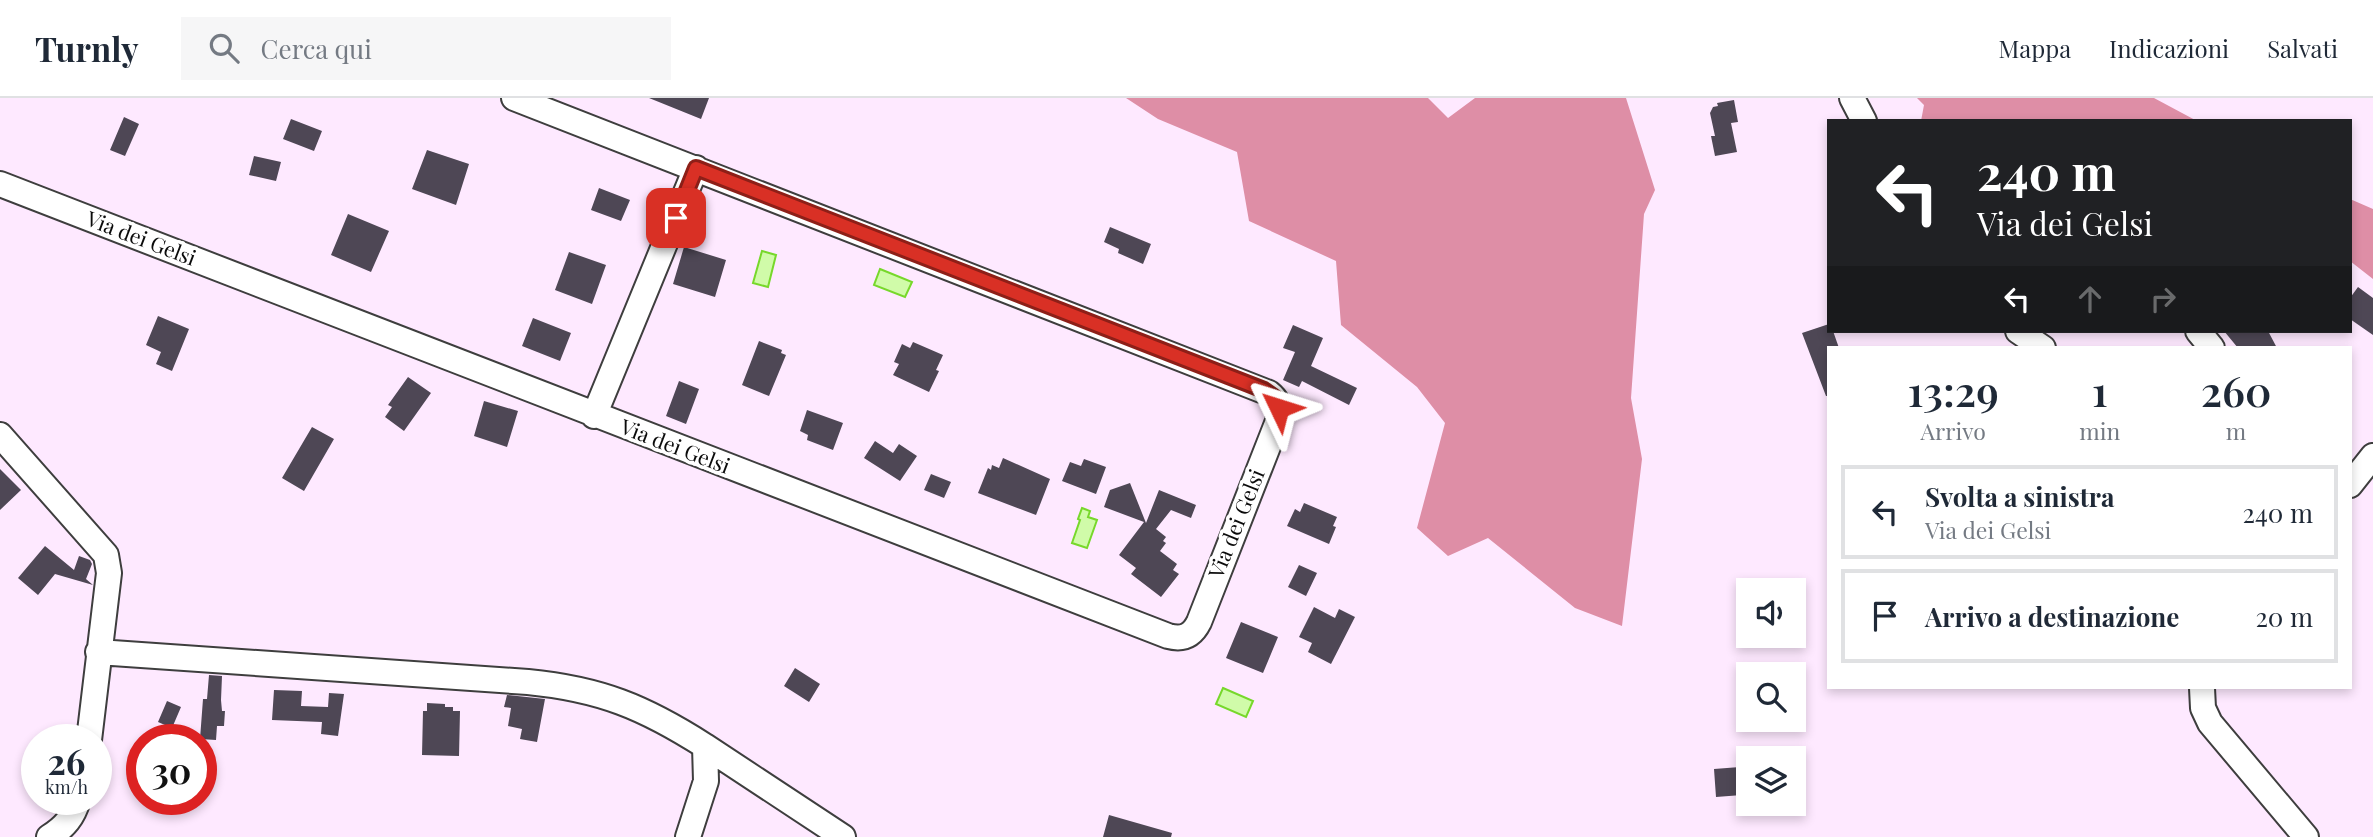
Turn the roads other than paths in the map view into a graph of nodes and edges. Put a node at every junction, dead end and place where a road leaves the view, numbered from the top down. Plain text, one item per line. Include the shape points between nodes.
1 (514, 98) edge
2 (1852, 98) edge
3 (1863, 119) edge
4 (696, 168) junction
5 (0, 184) edge
6 (2021, 333) edge
7 (2040, 346) edge
8 (594, 416) junction
9 (0, 435) edge
10 (2373, 456) edge
11 (2352, 482) edge
12 (98, 652) junction
13 (2202, 689) edge
14 (91, 724) edge
15 (705, 746) junction
16 (72, 815) edge
17 (49, 837) edge
18 (688, 837) edge
19 (843, 837) edge
20 (2306, 837) edge

1 - 4 street, Via dei Gelsi
2 - 3 street
4 - 8 street, Via dei Gelsi
4 - 8 street, Via dei Gelsi via 1274,397 1278,421 1199,622 1187,637 1168,636
5 - 8 street, Via dei Gelsi
6 - 7 street
9 - 12 street via 106,555
10 - 11 street
12 - 14 street
12 - 15 street via 561,685 639,708
13 - 20 street via 2210,723
15 - 18 street via 706,781
15 - 19 street
16 - 17 street

